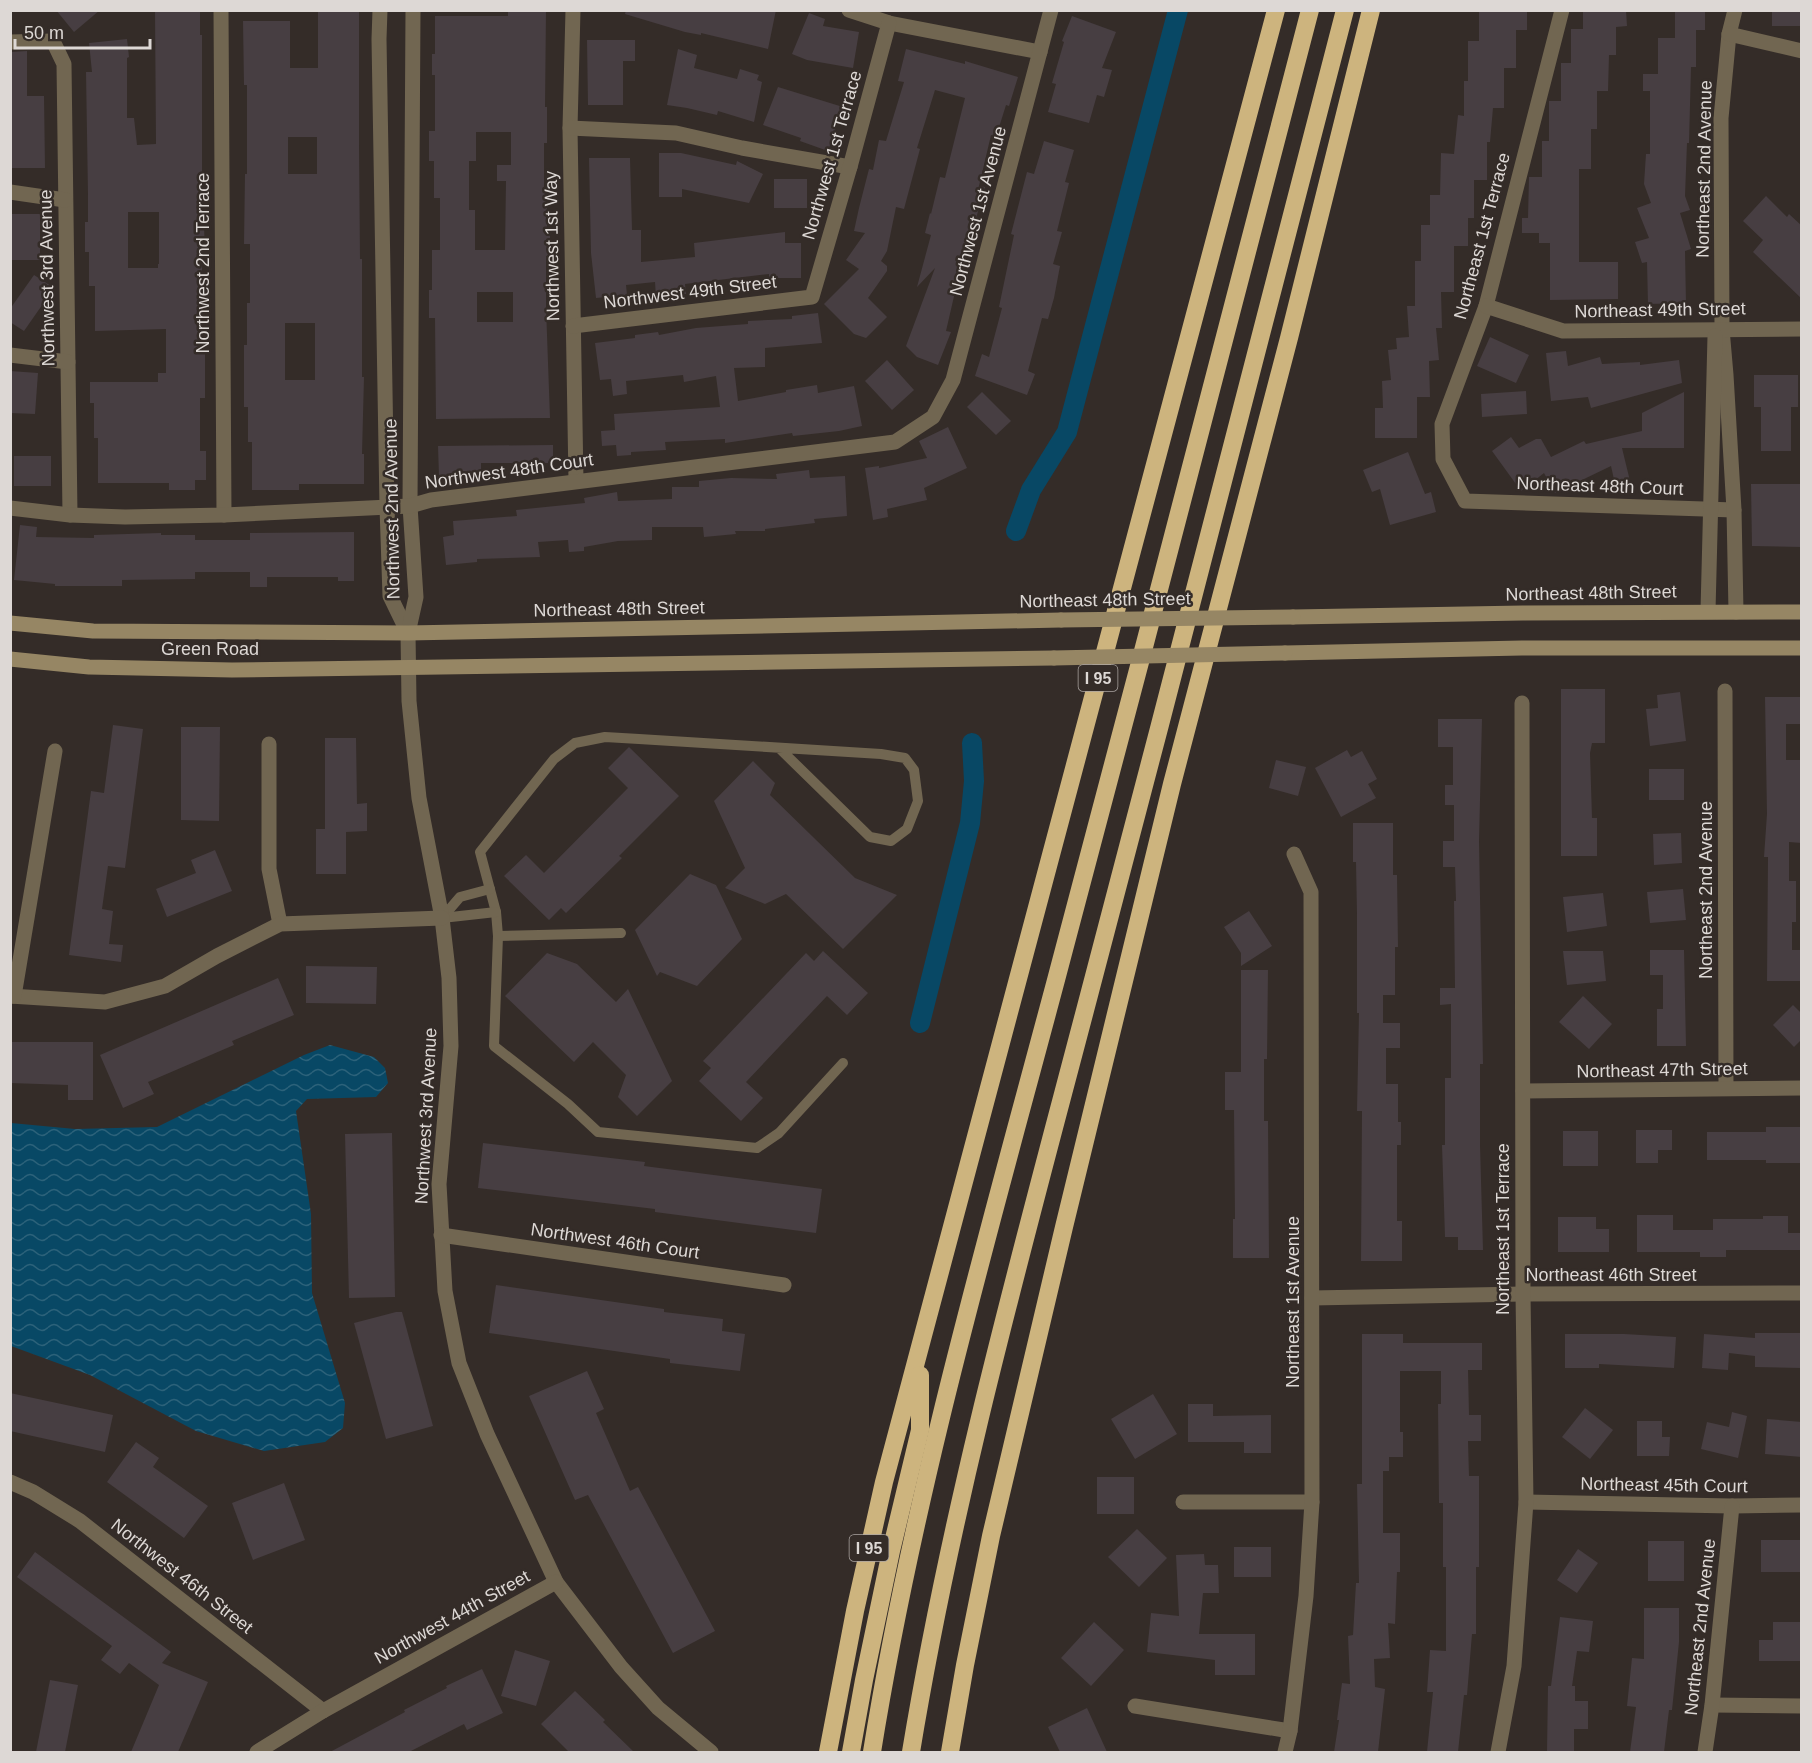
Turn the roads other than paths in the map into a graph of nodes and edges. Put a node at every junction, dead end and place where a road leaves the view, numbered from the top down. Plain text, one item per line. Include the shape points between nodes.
1 (221, 10) edge
2 (380, 10) edge
3 (412, 10) edge
4 (573, 10) edge
5 (849, 10) edge
6 (1051, 10) edge
7 (1276, 10) edge
8 (1310, 10) edge
9 (1345, 10) edge
10 (1371, 10) edge
11 (1562, 10) edge
12 (1735, 10) edge
13 (888, 23) junction
14 (1729, 34) junction
15 (10, 42) edge
16 (1802, 51) edge
17 (1040, 52) junction
18 (570, 128) junction
19 (850, 167) junction
20 (10, 192) edge
21 (65, 200) junction
22 (812, 297) joint
23 (1486, 306) junction
24 (573, 326) junction
25 (1802, 328) edge
26 (1722, 329) junction
27 (10, 355) edge
28 (68, 362) junction
29 (933, 417) joint
30 (576, 481) junction
31 (1465, 501) joint
32 (410, 506) junction
33 (387, 507) junction
34 (10, 508) edge
35 (1711, 509) junction
36 (1734, 510) junction
37 (70, 515) junction
38 (224, 515) junction
39 (1708, 611) junction
40 (1736, 612) junction
41 (1802, 612) edge
42 (10, 623) edge
43 (408, 633) junction
44 (1802, 648) edge
45 (10, 659) edge
46 (409, 667) junction
47 (1725, 691) dead end
48 (1522, 703) dead end
49 (269, 744) dead end
50 (779, 748) junction
51 (55, 751) dead end
52 (1294, 854) dead end
53 (490, 889) junction
54 (496, 912) junction
55 (442, 918) junction
56 (280, 924) junction
57 (621, 933) dead end
58 (498, 936) junction
59 (12, 996) edge
60 (843, 1064) dead end
61 (1726, 1088) junction
62 (1802, 1088) edge
63 (1523, 1091) junction
64 (441, 1234) junction
65 (784, 1285) dead end
66 (1802, 1293) edge
67 (1523, 1294) junction
68 (1312, 1298) junction
69 (920, 1346) junction
70 (10, 1482) edge
71 (1184, 1502) dead end
72 (1312, 1502) junction
73 (1526, 1502) junction
74 (1802, 1505) edge
75 (1732, 1506) junction
76 (556, 1582) junction
77 (1712, 1705) junction
78 (1802, 1706) edge
79 (1135, 1707) dead end
80 (323, 1711) junction
81 (1290, 1731) junction
82 (257, 1752) edge
83 (711, 1752) edge
84 (828, 1752) edge
85 (851, 1752) edge
86 (872, 1752) edge
87 (911, 1752) edge
88 (950, 1752) edge
89 (1285, 1752) edge
90 (1498, 1752) edge
91 (1705, 1752) edge

1 - 38 street, Northwest 2nd Terrace
2 - 33 street, Northwest 2nd Avenue
3 - 32 street, Northwest 2nd Avenue
4 - 18 street, Northwest 1st Way
5 - 13 street
6 - 17 street, Northwest 1st Avenue
7 - 69 highway, I 95
8 - 86 highway via 958,1354 915,1533
9 - 87 highway via 981,1408 938,1598
10 - 88 highway via 1080,1158 991,1536
11 - 23 street, Northeast 1st Terrace
12 - 14 street, Northeast 2nd Avenue
13 - 17 street
13 - 19 street, Northwest 1st Terrace
14 - 16 street
14 - 26 street, Northeast 2nd Avenue via 1721,118
15 - 21 street, Northwest 3rd Avenue via 53,41 64,64
17 - 29 street, Northwest 1st Avenue via 953,380
18 - 19 street via 676,133
18 - 24 street, Northwest 1st Way
19 - 22 street, Northwest 1st Terrace
20 - 21 street
21 - 28 street, Northwest 3rd Avenue
22 - 24 street, Northwest 49th Street
23 - 26 street, Northeast 49th Street via 1563,331
23 - 31 street, Northeast 1st Terrace via 1442,424 1443,459
24 - 30 street, Northwest 1st Way
25 - 26 street, Northeast 49th Street
26 - 35 street, Northeast 2nd Avenue via 1714,337
26 - 36 street, Northeast 2nd Avenue
27 - 28 street
28 - 37 street, Northwest 3rd Avenue
29 - 30 street, Northwest 48th Court via 895,442
30 - 32 street, Northwest 48th Court
31 - 35 street, Northeast 48th Court
32 - 33 street, Northwest 48th Court
32 - 43 street, Northwest 2nd Avenue via 416,597
33 - 38 street, Northwest 48th Court
33 - 43 street, Northwest 2nd Avenue via 390,596
34 - 37 street, Northwest 48th Court
35 - 36 street, Northeast 48th Court
35 - 39 street, Northeast 2nd Avenue
36 - 40 street, Northeast 2nd Avenue
37 - 38 street, Northwest 48th Court
39 - 40 main road, Northeast 48th Street
39 - 43 main road, Northeast 48th Street, bridge
40 - 41 main road, Northeast 48th Street
42 - 43 main road, Green Road via 93,631
43 - 46 street, Northwest 3rd Avenue
44 - 46 main road, bridge via 1521,648
45 - 46 main road, Green Road via 89,667 232,670
46 - 55 street, Northwest 3rd Avenue via 419,798
47 - 61 street, Northeast 2nd Avenue
48 - 63 street, Northeast 1st Terrace
49 - 56 street via 269,869
50 - 50 lane via 905,758 914,770 918,801 907,829 891,841 870,837
50 - 53 lane via 605,738 575,743 554,759 480,852
51 - 59 street
52 - 68 street, Northeast 1st Avenue via 1311,892
53 - 54 lane
53 - 55 lane via 460,897
54 - 55 lane
54 - 58 lane
55 - 56 street
55 - 64 street, Northwest 3rd Avenue via 451,1046 439,1184
56 - 59 street via 165,986 105,1002
57 - 58 lane
58 - 60 lane via 494,1046 598,1132 758,1148 778,1133
61 - 62 street, Northeast 47th Street
61 - 63 street, Northeast 47th Street
63 - 67 street, Northeast 1st Terrace
64 - 65 street, Northwest 46th Court
64 - 76 street, Northwest 3rd Avenue via 445,1291 459,1363 487,1434
66 - 67 street, Northeast 46th Street
67 - 68 street, Northeast 46th Street
67 - 73 street, Northeast 1st Terrace
68 - 72 street, Northeast 1st Avenue
69 - 84 highway, I 95 via 869,1546
69 - 85 highway via 920,1430 891,1551
70 - 80 street, Northwest 46th Street via 80,1521
71 - 72 street
72 - 81 street, Northeast 1st Avenue via 1306,1596
73 - 75 street, Northeast 45th Court
73 - 90 street, Northeast 1st Terrace via 1514,1666
74 - 75 street, Northeast 45th Court
75 - 77 street, Northeast 2nd Avenue
76 - 80 street, Northwest 44th Street
76 - 83 street, Northwest 44th Street via 658,1708
77 - 78 street
77 - 91 street, Northeast 2nd Avenue
79 - 81 street
80 - 82 street
81 - 89 street, Northeast 1st Avenue

